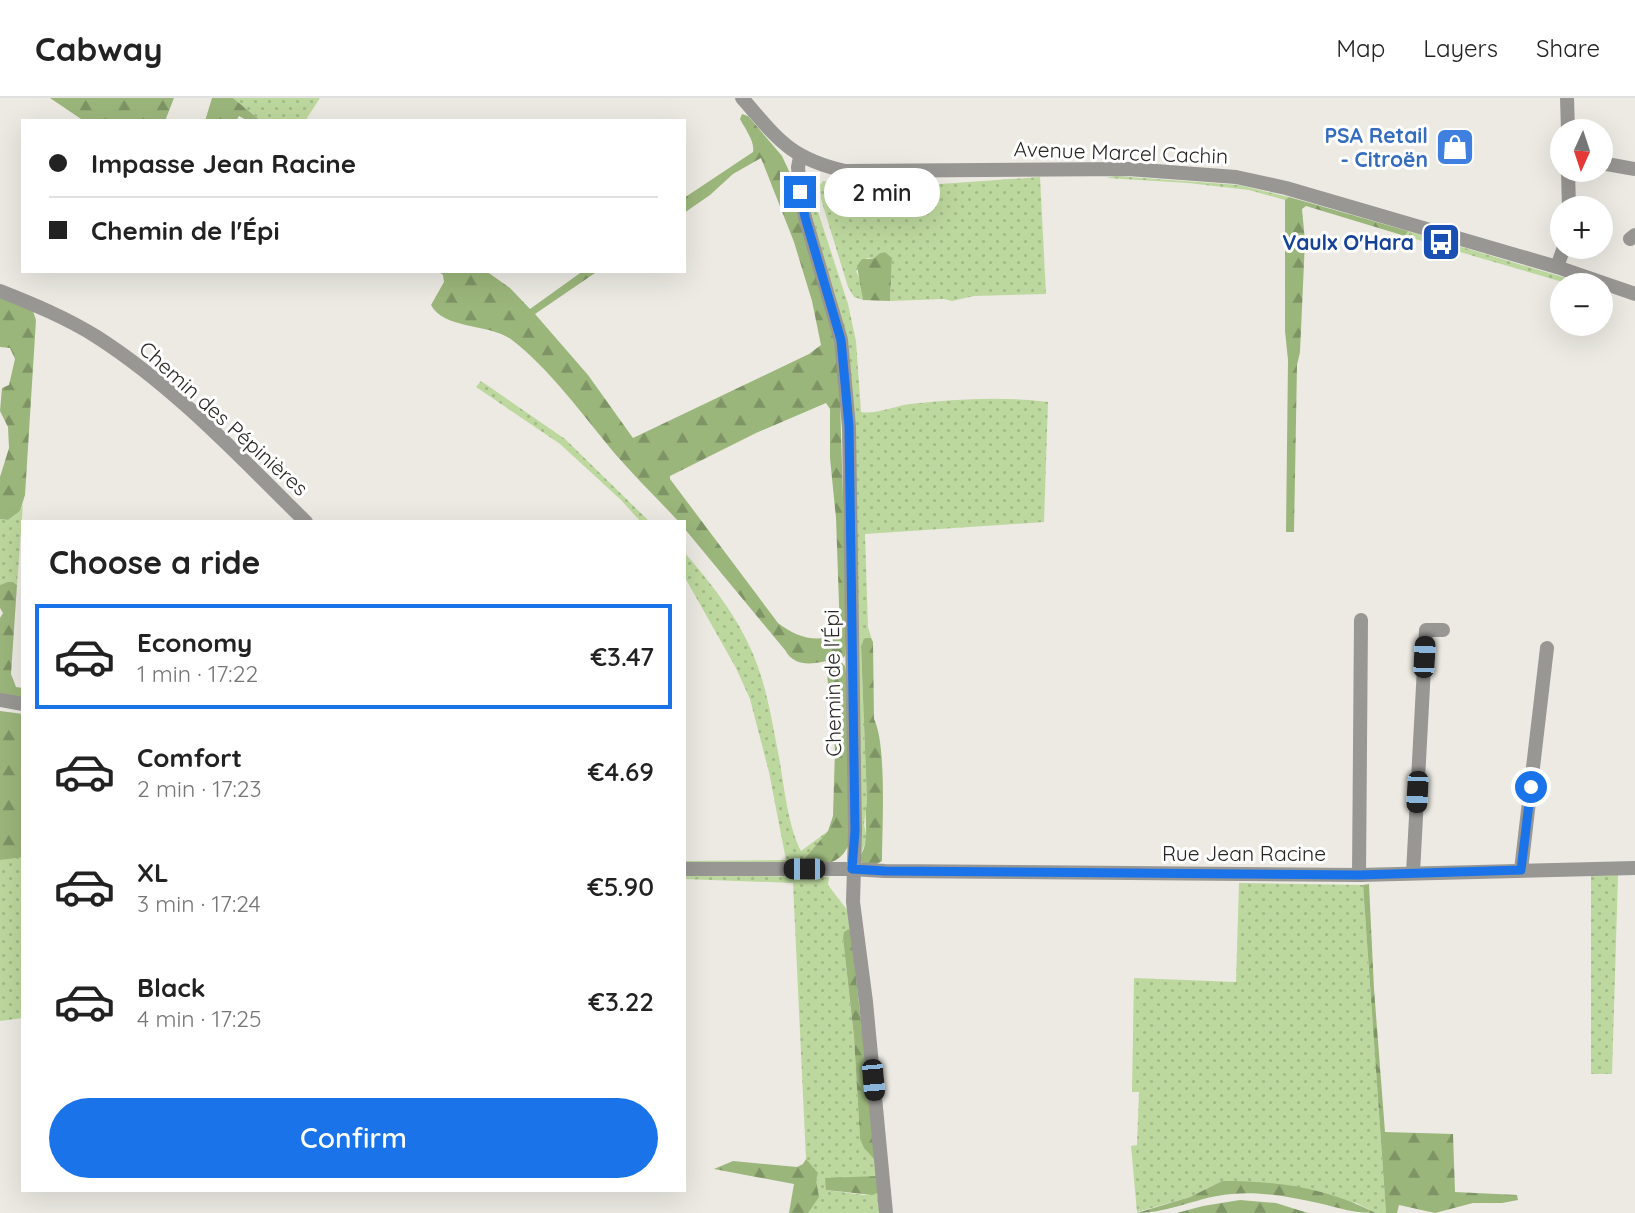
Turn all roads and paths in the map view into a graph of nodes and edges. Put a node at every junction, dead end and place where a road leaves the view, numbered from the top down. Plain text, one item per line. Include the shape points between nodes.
1 (742, 98) edge
2 (1567, 98) edge
3 (1568, 119) edge
4 (800, 157) junction
5 (1614, 165) edge
6 (1635, 169) edge
7 (1560, 259) edge
8 (1557, 267) junction
9 (0, 291) edge
10 (1635, 294) edge
11 (304, 520) edge
12 (1361, 620) dead end
13 (1443, 630) dead end
14 (1547, 648) dead end
15 (0, 700) edge
16 (21, 704) edge
17 (1635, 868) edge
18 (686, 869) edge
19 (852, 869) junction
20 (1521, 870) junction
21 (1413, 873) junction
22 (1359, 875) junction
23 (886, 1213) edge

1 - 4 street, Avenue Marcel Cachin
2 - 3 street
4 - 8 street, Avenue Marcel Cachin via 845,171 1128,169 1236,177
4 - 19 street, Chemin de l'Épi via 805,217 841,340 849,426
5 - 6 street
7 - 8 street
8 - 10 street, Avenue Marcel Cachin
9 - 11 street, Chemin des Pépinières via 42,308 123,355 201,420
12 - 22 street
13 - 21 street via 1426,630
14 - 20 street
15 - 16 street
17 - 20 street, Rue Jean Racine
18 - 19 street, Rue Jean Racine
19 - 22 street, Rue Jean Racine
19 - 23 street, Chemin de l'Épi
20 - 21 street, Rue Jean Racine
21 - 22 street, Rue Jean Racine

